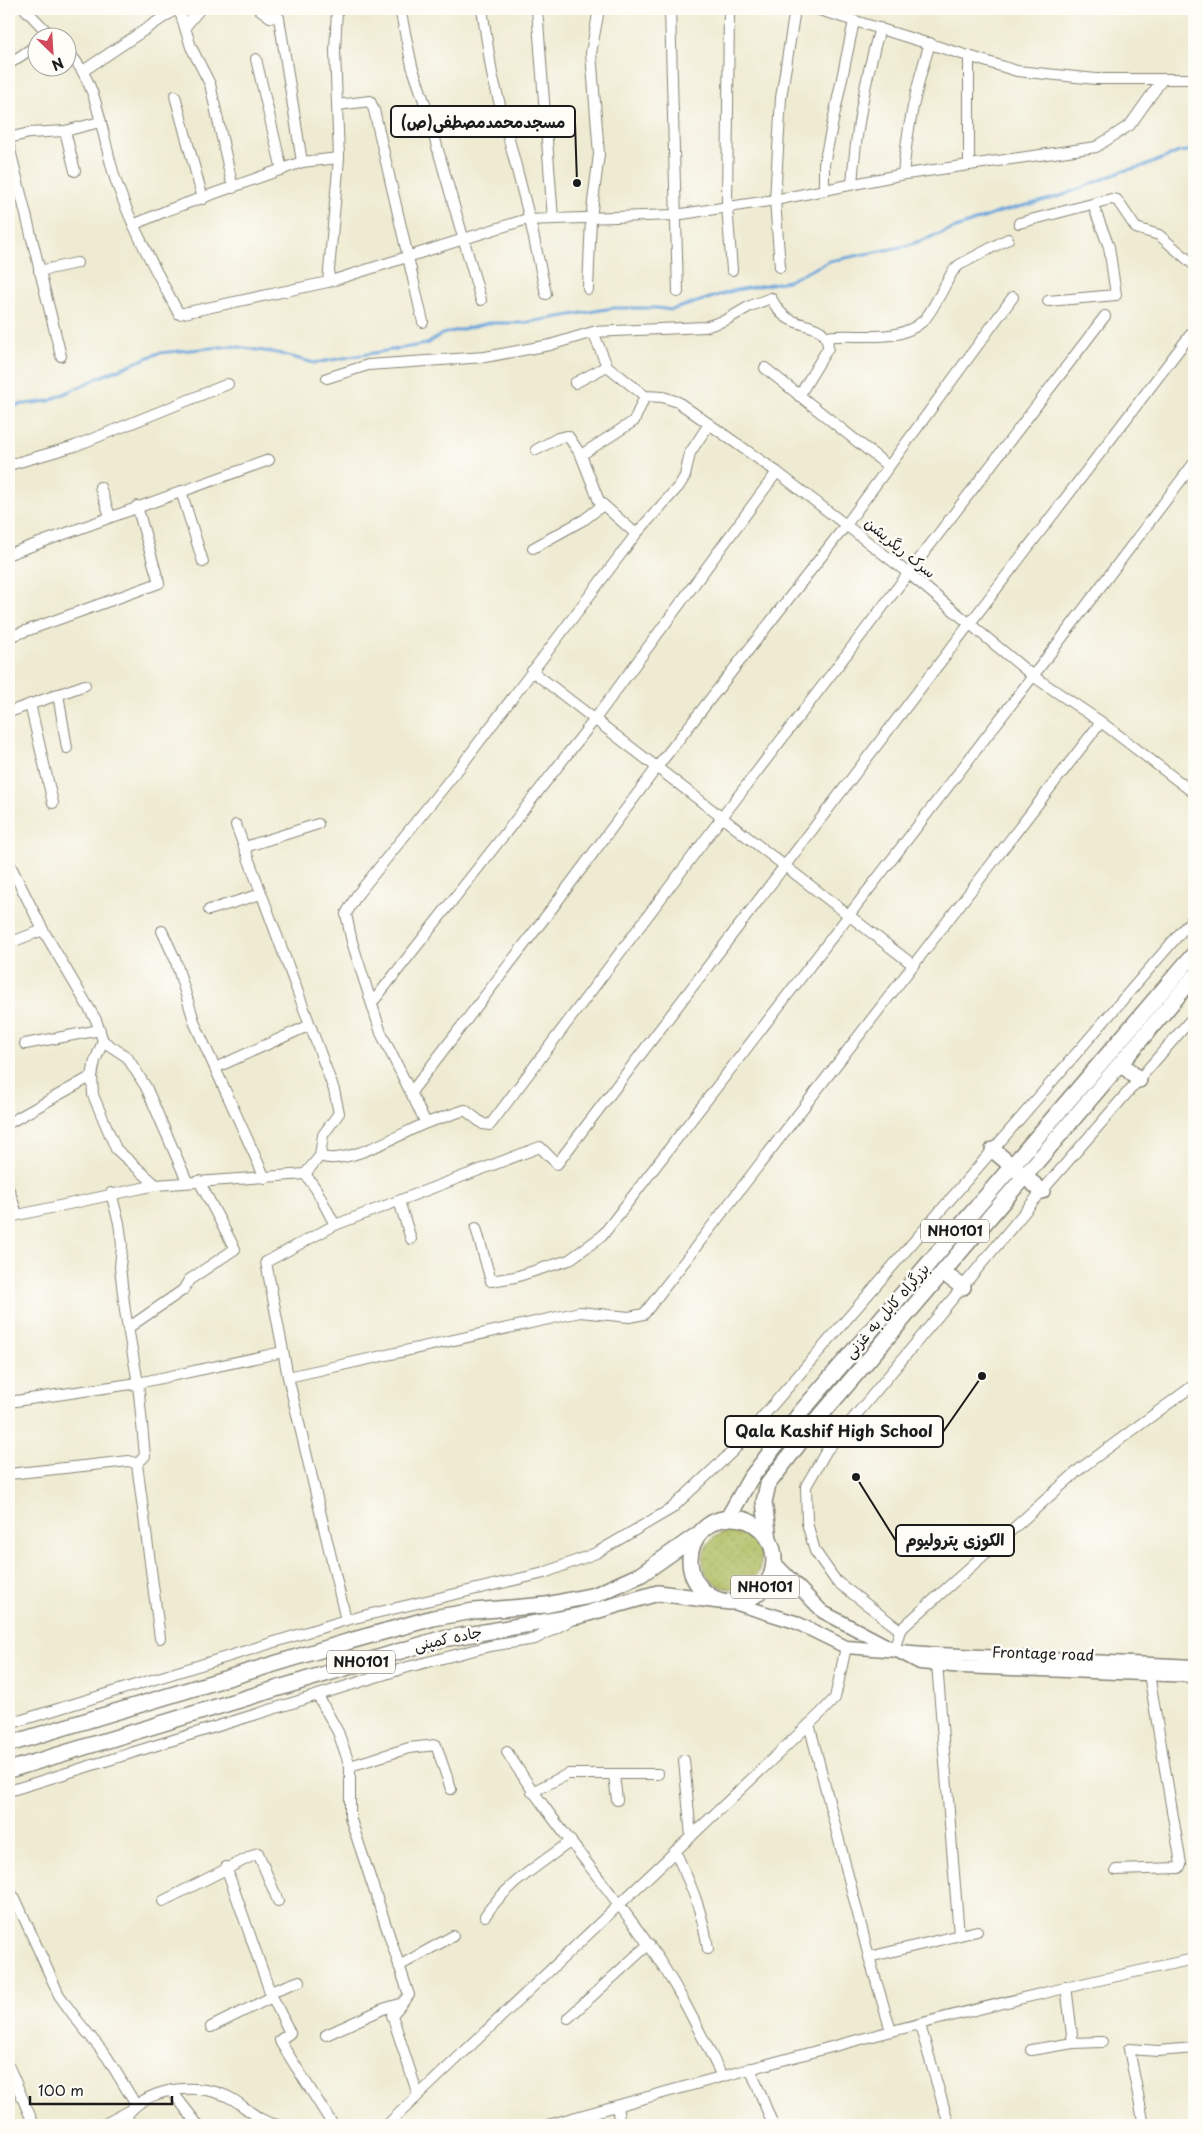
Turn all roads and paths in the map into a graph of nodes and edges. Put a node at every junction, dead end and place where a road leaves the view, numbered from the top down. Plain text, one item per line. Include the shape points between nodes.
1 (25, 9) edge
2 (200, 9) edge
3 (259, 9) edge
4 (337, 9) edge
5 (400, 9) edge
6 (482, 9) edge
7 (537, 9) edge
8 (599, 9) edge
9 (670, 9) edge
10 (730, 9) edge
11 (795, 9) edge
12 (816, 9) edge
13 (854, 21) junction
14 (185, 27) junction
15 (42, 28) edge
16 (880, 28) junction
17 (930, 43) junction
18 (28, 51) edge
19 (969, 56) junction
20 (256, 59) dead end
21 (78, 62) edge
22 (9, 64) edge
23 (83, 71) junction
24 (1194, 78) edge
25 (1162, 80) junction
26 (175, 96) dead end
27 (338, 105) junction
28 (100, 122) junction
29 (65, 131) junction
30 (9, 138) edge
31 (9, 146) edge
32 (339, 158) junction
33 (302, 162) junction
34 (969, 165) junction
35 (282, 170) junction
36 (75, 171) dead end
37 (903, 174) junction
38 (852, 184) junction
39 (233, 188) junction
40 (824, 189) junction
41 (203, 198) junction
42 (774, 200) junction
43 (1093, 205) junction
44 (727, 206) junction
45 (675, 215) junction
46 (591, 218) junction
47 (530, 220) junction
48 (553, 220) junction
49 (1019, 223) dead end
50 (133, 225) junction
51 (1008, 239) dead end
52 (464, 241) junction
53 (409, 255) junction
54 (77, 263) dead end
55 (1194, 265) edge
56 (780, 267) dead end
57 (732, 270) dead end
58 (39, 271) junction
59 (328, 282) junction
60 (588, 289) dead end
61 (678, 292) dead end
62 (546, 294) dead end
63 (1013, 298) dead end
64 (481, 300) dead end
65 (1048, 301) dead end
66 (1105, 316) dead end
67 (423, 322) dead end
68 (1194, 330) edge
69 (593, 332) junction
70 (826, 337) junction
71 (61, 356) dead end
72 (607, 366) junction
73 (765, 368) dead end
74 (327, 378) dead end
75 (575, 383) dead end
76 (228, 384) dead end
77 (645, 396) junction
78 (799, 396) junction
79 (709, 424) junction
80 (536, 450) dead end
81 (581, 455) junction
82 (269, 460) dead end
83 (1194, 463) edge
84 (9, 465) edge
85 (888, 466) junction
86 (777, 472) junction
87 (100, 488) dead end
88 (181, 491) junction
89 (602, 505) junction
90 (136, 506) junction
91 (110, 516) junction
92 (846, 524) junction
93 (636, 534) junction
94 (533, 548) dead end
95 (9, 554) edge
96 (203, 562) dead end
97 (908, 573) junction
98 (969, 624) junction
99 (9, 637) edge
100 (532, 671) junction
101 (1033, 676) junction
102 (85, 686) dead end
103 (58, 694) junction
104 (30, 704) junction
105 (9, 712) edge
106 (595, 719) junction
107 (1101, 722) junction
108 (68, 748) dead end
109 (658, 766) junction
110 (1194, 793) edge
111 (53, 803) dead end
112 (723, 816) junction
113 (318, 824) dead end
114 (236, 826) dead end
115 (245, 847) junction
116 (9, 865) edge
117 (785, 865) junction
118 (261, 894) junction
119 (209, 910) dead end
120 (848, 915) junction
121 (1194, 917) edge
122 (43, 930) junction
123 (162, 931) dead end
124 (9, 943) edge
125 (1194, 954) edge
126 (912, 964) junction
127 (1194, 977) edge
128 (372, 1003) junction
129 (1194, 1016) edge
130 (310, 1025) junction
131 (100, 1030) junction
132 (103, 1041) junction
133 (24, 1044) dead end
134 (1121, 1063) junction
135 (215, 1068) junction
136 (92, 1076) junction
137 (1139, 1080) junction
138 (412, 1091) junction
139 (9, 1123) edge
140 (426, 1123) junction
141 (992, 1150) junction
142 (320, 1156) junction
143 (1011, 1166) junction
144 (305, 1174) junction
145 (1024, 1177) junction
146 (265, 1178) junction
147 (187, 1181) junction
148 (199, 1181) junction
149 (156, 1185) junction
150 (9, 1190) edge
151 (1042, 1192) junction
152 (111, 1193) junction
153 (399, 1201) junction
154 (13, 1216) edge
155 (335, 1224) junction
156 (476, 1228) dead end
157 (411, 1239) dead end
158 (943, 1273) junction
159 (963, 1287) junction
160 (128, 1328) junction
161 (283, 1352) junction
162 (288, 1377) junction
163 (138, 1383) junction
164 (1194, 1385) edge
165 (9, 1402) edge
166 (137, 1464) junction
167 (9, 1474) edge
168 (728, 1518) junction
169 (697, 1535) junction
170 (769, 1539) junction
171 (774, 1562) junction
172 (727, 1602) junction
173 (578, 1616) junction
174 (346, 1620) junction
175 (900, 1630) junction
176 (160, 1638) dead end
177 (846, 1648) junction
178 (894, 1651) junction
179 (937, 1664) junction
180 (1194, 1666) edge
181 (1149, 1674) junction
182 (1194, 1676) edge
183 (318, 1696) junction
184 (9, 1724) edge
185 (809, 1724) junction
186 (9, 1744) edge
187 (507, 1752) dead end
188 (684, 1760) dead end
189 (350, 1766) junction
190 (9, 1770) edge
191 (658, 1774) dead end
192 (614, 1776) junction
193 (451, 1789) dead end
194 (9, 1791) edge
195 (532, 1792) junction
196 (617, 1800) dead end
197 (690, 1837) junction
198 (571, 1841) junction
199 (675, 1851) junction
200 (226, 1867) junction
201 (1116, 1870) dead end
202 (9, 1892) edge
203 (163, 1901) dead end
204 (278, 1901) dead end
205 (619, 1905) junction
206 (485, 1916) dead end
207 (977, 1931) dead end
208 (959, 1935) junction
209 (453, 1936) dead end
210 (649, 1944) junction
211 (708, 1949) dead end
212 (869, 1957) junction
213 (1194, 1959) edge
214 (399, 1966) junction
215 (300, 1981) dead end
216 (1066, 1986) junction
217 (271, 1994) junction
218 (401, 2004) junction
219 (568, 2018) dead end
220 (920, 2025) junction
221 (211, 2027) dead end
222 (891, 2031) junction
223 (326, 2035) dead end
224 (1102, 2042) dead end
225 (1073, 2043) junction
226 (1194, 2048) edge
227 (1030, 2050) dead end
228 (9, 2067) edge
229 (750, 2068) junction
230 (722, 2076) junction
231 (12, 2082) edge
232 (171, 2090) junction
233 (418, 2095) junction
234 (617, 2106) junction
235 (133, 2107) junction
236 (393, 2123) edge
237 (34, 2125) edge
238 (103, 2125) edge
239 (129, 2125) edge
240 (198, 2125) edge
241 (277, 2125) edge
242 (333, 2125) edge
243 (548, 2125) edge
244 (620, 2125) edge
245 (773, 2125) edge
246 (949, 2125) edge
247 (1144, 2125) edge

1 - 15 street
2 - 14 street
3 - 33 street via 270,17 279,18
4 - 27 street
5 - 52 street via 412,66
6 - 47 street via 492,74
7 - 48 street
8 - 46 street via 591,53 599,154
9 - 45 street
10 - 44 street
11 - 42 street via 781,98
12 - 13 street
13 - 16 street
13 - 40 street via 824,164
14 - 23 street via 176,9
14 - 39 street via 191,47 210,84
16 - 17 street
16 - 38 street via 856,136
17 - 19 street
17 - 37 street via 918,79
18 - 22 street
19 - 25 street via 1017,71 1096,80
19 - 34 street
20 - 35 street
21 - 23 street
23 - 28 street
24 - 25 street
25 - 34 street via 1130,125 1096,147
26 - 41 street
27 - 32 street
27 - 53 street via 370,101 378,119
28 - 29 street
28 - 50 street via 109,160
29 - 30 street
29 - 36 street
31 - 58 street
32 - 33 street
32 - 59 street
33 - 35 street
34 - 37 street
35 - 39 street
37 - 38 street
38 - 40 street
39 - 41 street
40 - 42 street
41 - 50 street
42 - 44 street
42 - 56 street
43 - 49 street
43 - 55 street via 1118,200 1136,228 1159,235
43 - 65 street via 1110,247 1116,295
44 - 45 street
44 - 57 street
45 - 46 street
45 - 61 street
46 - 48 street
46 - 60 street
47 - 48 street
47 - 52 street
47 - 62 street
50 - 59 street via 179,314
51 - 70 street via 953,270 924,320 905,332
52 - 53 street
52 - 64 street
53 - 59 street
53 - 67 street
54 - 58 street
58 - 71 street
63 - 85 street
66 - 97 street
68 - 98 street
69 - 70 street via 705,327 771,298 784,316 818,328
69 - 72 street
69 - 74 street via 550,345 485,357 368,365
70 - 78 street via 828,348
72 - 75 street
72 - 77 street
73 - 78 street
76 - 84 street via 75,446
77 - 79 street, سرک ریگریشن via 678,402
77 - 81 street via 634,421
78 - 85 street
79 - 86 street, سرک ریگریشن
79 - 93 street via 690,453 685,476 679,486
80 - 81 street via 568,436
81 - 89 street
82 - 88 street
83 - 101 street
85 - 92 street
86 - 92 street, سرک ریگریشن
86 - 106 street
87 - 91 street
88 - 90 street
88 - 96 street
89 - 93 street
89 - 94 street via 585,519
90 - 91 street
90 - 99 street via 158,583
91 - 95 street
92 - 97 street, سرک ریگریشن
92 - 109 street
93 - 100 street
97 - 98 street, سرک ریگریشن
97 - 112 street
98 - 101 street, سرک ریگریشن
98 - 117 street
100 - 106 street
100 - 128 street via 357,895 346,914
101 - 107 street, سرک ریگریشن
101 - 120 street
102 - 103 street
103 - 104 street
103 - 108 street
104 - 105 street
104 - 111 street
106 - 109 street
106 - 128 street
107 - 110 street, سرک ریگریشن
107 - 126 street
109 - 112 street
109 - 138 street
112 - 117 street
112 - 140 street via 490,1125 483,1124 465,1110
113 - 115 street
114 - 115 street
115 - 118 street
116 - 122 street
117 - 120 street
117 - 153 street via 557,1164 540,1147
118 - 119 street
118 - 130 street
120 - 126 street
120 - 156 street via 602,1236 569,1260 491,1282
121 - 141 street
122 - 124 street
122 - 131 street
123 - 135 street via 175,959 195,1024
125 - 143 highway, بزرگراه کابل به غزنی / NH0101
126 - 162 street via 644,1314 629,1317 580,1312
127 - 134 highway, بزرگراه کابل به غزنی / NH0101
128 - 138 street via 382,1033
129 - 137 street
130 - 135 street
130 - 142 street via 339,1113 323,1135
131 - 132 street
131 - 133 street
132 - 136 street
132 - 147 street via 127,1057 146,1087
134 - 137 highway
134 - 145 highway, بزرگراه کابل به غزنی / NH0101
135 - 146 street
136 - 139 street
136 - 149 street via 94,1095 116,1149
137 - 151 street
138 - 140 street
140 - 142 street via 346,1158 329,1160
141 - 143 highway
141 - 174 street via 733,1451 671,1509 596,1553 544,1573
142 - 144 street
143 - 145 highway
143 - 168 highway, بزرگراه کابل به غزنی / NH0101 via 801,1412 750,1479
144 - 146 street
144 - 155 street
145 - 151 highway
145 - 158 highway, بزرگراه کابل به غزنی / NH0101
146 - 148 street
147 - 148 street
147 - 149 street
148 - 160 street via 235,1249
149 - 152 street
150 - 154 street
151 - 159 street
152 - 154 street
152 - 160 street via 120,1223 120,1267
153 - 155 street
153 - 157 street
155 - 161 street via 266,1262
158 - 159 highway
158 - 170 highway, بزرگراه کابل به غزنی / NH0101 via 817,1420 768,1484 764,1502
159 - 175 street via 827,1450 806,1486 807,1523 815,1551 836,1580
160 - 163 street
161 - 162 street
161 - 163 street
162 - 174 street
163 - 165 street
163 - 166 street via 145,1456
164 - 175 street via 1081,1468
166 - 167 street via 129,1461
166 - 176 street
168 - 169 highway, NH0101 via 706,1526
168 - 170 highway via 752,1522
169 - 172 highway, NH0101 via 689,1554 691,1574 702,1591
169 - 186 highway, جاده کمپنی / NH0101 via 640,1575 595,1595 546,1605 433,1618
170 - 171 highway, NH0101
171 - 172 highway, NH0101 via 770,1579 759,1593
171 - 178 main road, Frontage road via 823,1612
172 - 173 highway, جاده کمپنی / NH0101 via 658,1593
172 - 177 main road via 795,1622
173 - 183 street via 535,1639 490,1646 408,1667
173 - 190 highway, جاده کمپنی / NH0101 via 437,1640
174 - 184 street
175 - 178 street
177 - 178 main road
177 - 185 street via 835,1698
178 - 179 main road, Frontage road via 920,1663
178 - 180 main road
179 - 181 main road, Frontage road
179 - 208 street
181 - 182 main road, Frontage road
181 - 201 street via 1181,1864 1179,1868
183 - 189 street via 338,1732
183 - 194 street
185 - 197 street
185 - 212 street
187 - 195 street
188 - 197 street
189 - 193 street via 409,1748 436,1745
189 - 214 street via 350,1816
191 - 192 street
192 - 195 street via 568,1774
192 - 196 street
195 - 198 street
197 - 199 street
198 - 205 street
198 - 206 street via 507,1890
199 - 205 street
199 - 211 street via 703,1916
200 - 203 street
200 - 204 street via 258,1852
200 - 217 street
202 - 235 street via 15,1898 59,1995 107,2057
205 - 210 street
205 - 233 street
207 - 208 street
208 - 212 street
209 - 214 street
210 - 219 street
210 - 230 street via 673,1980
212 - 222 street
213 - 216 street
214 - 218 street via 409,1995
215 - 217 street
216 - 220 street
216 - 225 street
217 - 221 street
217 - 242 street via 290,2033 280,2040 281,2044
218 - 223 street
218 - 233 street via 392,2015
220 - 222 street
220 - 246 street
222 - 229 street
224 - 225 street
225 - 227 street
226 - 247 street via 1129,2050
228 - 231 street
229 - 230 street
229 - 245 street
230 - 234 street
231 - 237 street
232 - 235 street
232 - 240 street
232 - 241 street via 195,2088 232,2099 267,2124
233 - 236 street
234 - 243 street
234 - 244 street
235 - 238 street
235 - 239 street via 127,2115

